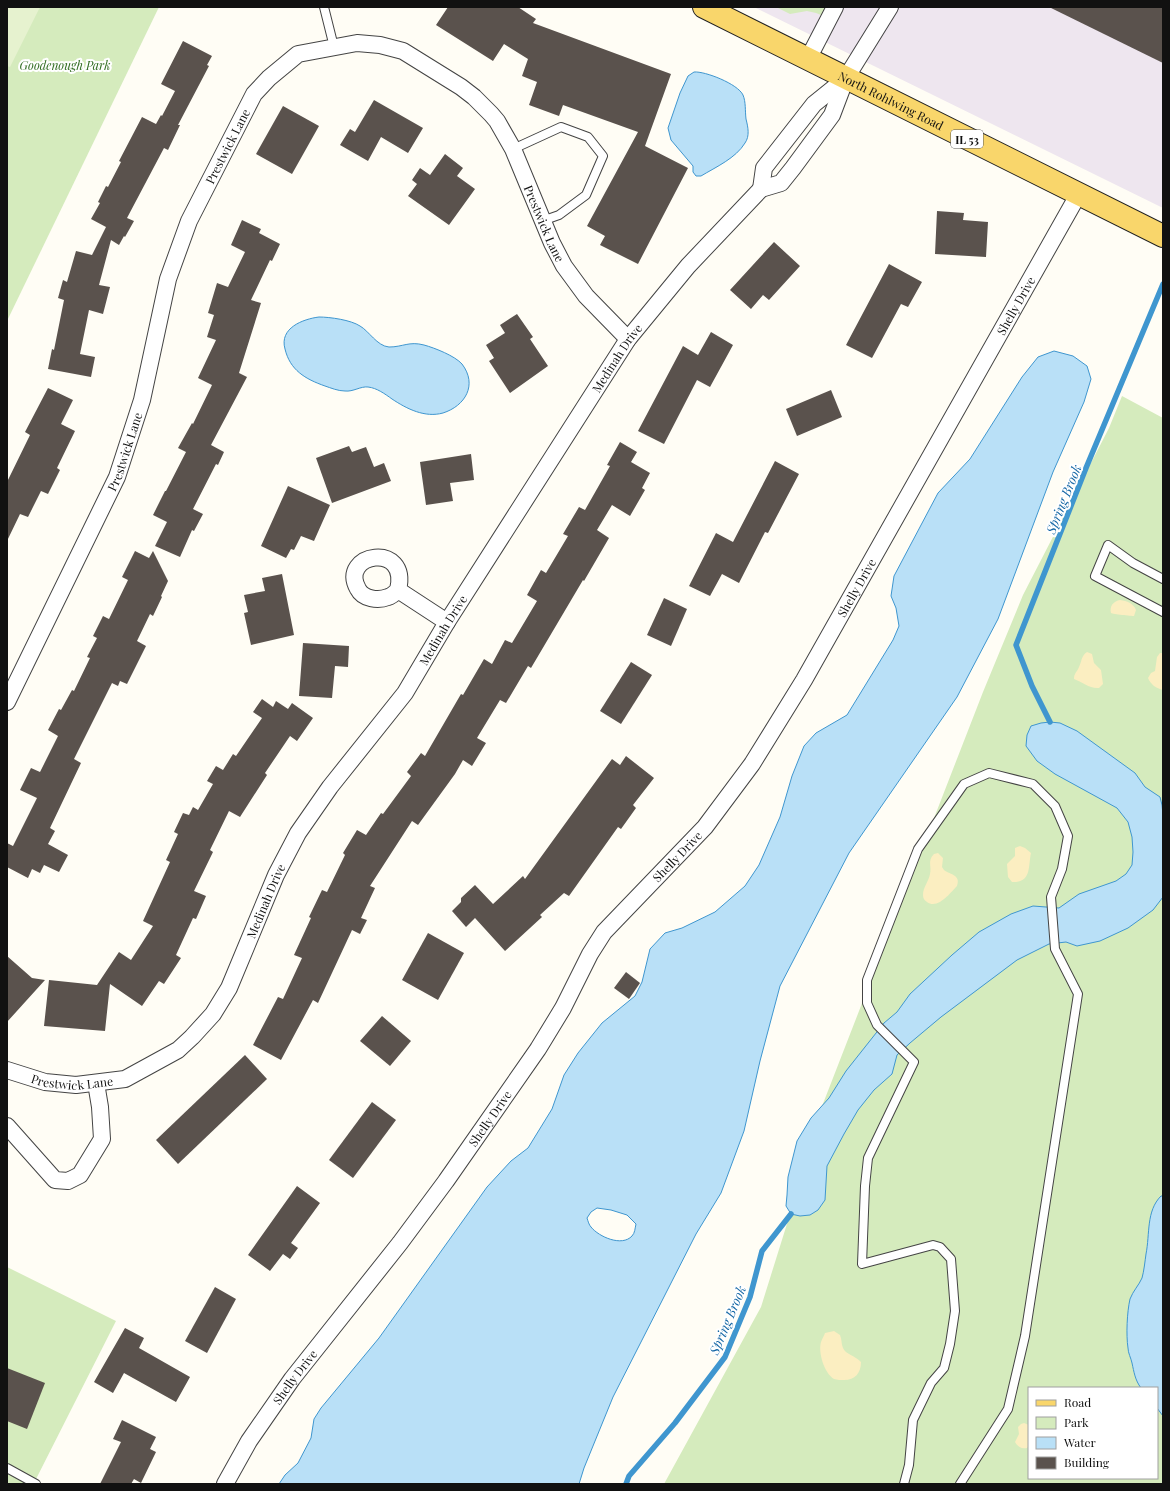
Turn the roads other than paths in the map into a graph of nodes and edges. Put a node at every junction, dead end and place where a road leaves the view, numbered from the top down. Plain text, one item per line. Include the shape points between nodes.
1 (324, 7) edge
2 (704, 7) edge
3 (835, 7) edge
4 (890, 7) edge
5 (334, 46) junction
6 (808, 59) junction
7 (846, 78) junction
8 (513, 150) junction
9 (761, 189) junction
10 (1078, 195) junction
11 (542, 221) junction
12 (1163, 236) edge
13 (628, 339) junction
14 (1163, 579) edge
15 (398, 590) dead end
16 (1163, 612) edge
17 (447, 622) junction
18 (7, 702) edge
19 (7, 1070) edge
20 (137, 1073) joint
21 (96, 1083) junction
22 (7, 1126) edge
23 (7, 1468) edge
24 (36, 1484) edge
25 (226, 1484) edge
26 (904, 1484) edge
27 (960, 1484) edge

1 - 5 lane
2 - 6 main road, North Rohlwing Road / IL 53
3 - 6 street
4 - 7 street
5 - 8 street, Prestwick Lane via 357,43 380,45 402,51 415,58 474,97 491,114
5 - 18 street, Prestwick Lane via 298,54 254,94 189,221 168,279 142,400 117,477
6 - 7 main road, North Rohlwing Road / IL 53
7 - 9 street via 814,104 764,168
7 - 9 street, Medinah Drive via 832,115 793,168 781,183
7 - 10 main road, North Rohlwing Road / IL 53
8 - 11 street, Prestwick Lane
8 - 11 lane via 561,126 588,137 603,156 586,195 559,215
9 - 13 street, Medinah Drive via 688,266
10 - 12 main road, North Rohlwing Road / IL 53
10 - 25 street, Shelly Drive via 804,680 752,764 705,827 604,932 538,1049 400,1243 292,1379 249,1441
11 - 13 street, Prestwick Lane via 564,266 586,296
13 - 17 street, Medinah Drive
14 - 16 lane via 1133,563 1108,545 1095,576
15 - 17 street
17 - 20 street, Medinah Drive via 405,693 330,787 298,833 276,875 229,988 213,1014 178,1050
19 - 21 street, Prestwick Lane via 45,1082 76,1085
20 - 21 street, Prestwick Lane via 125,1079
21 - 22 street via 102,1139 80,1175 68,1181 55,1180
23 - 24 lane
26 - 27 lane via 909,1465 913,1420 931,1383 944,1368 955,1310 951,1259 940,1248 933,1245 862,1264 868,1158 914,1062 877,1025 867,1003 868,980 918,849 964,784 989,773 1033,784 1055,806 1068,836 1062,869 1051,897 1055,949 1078,994 1025,1336 1008,1409

